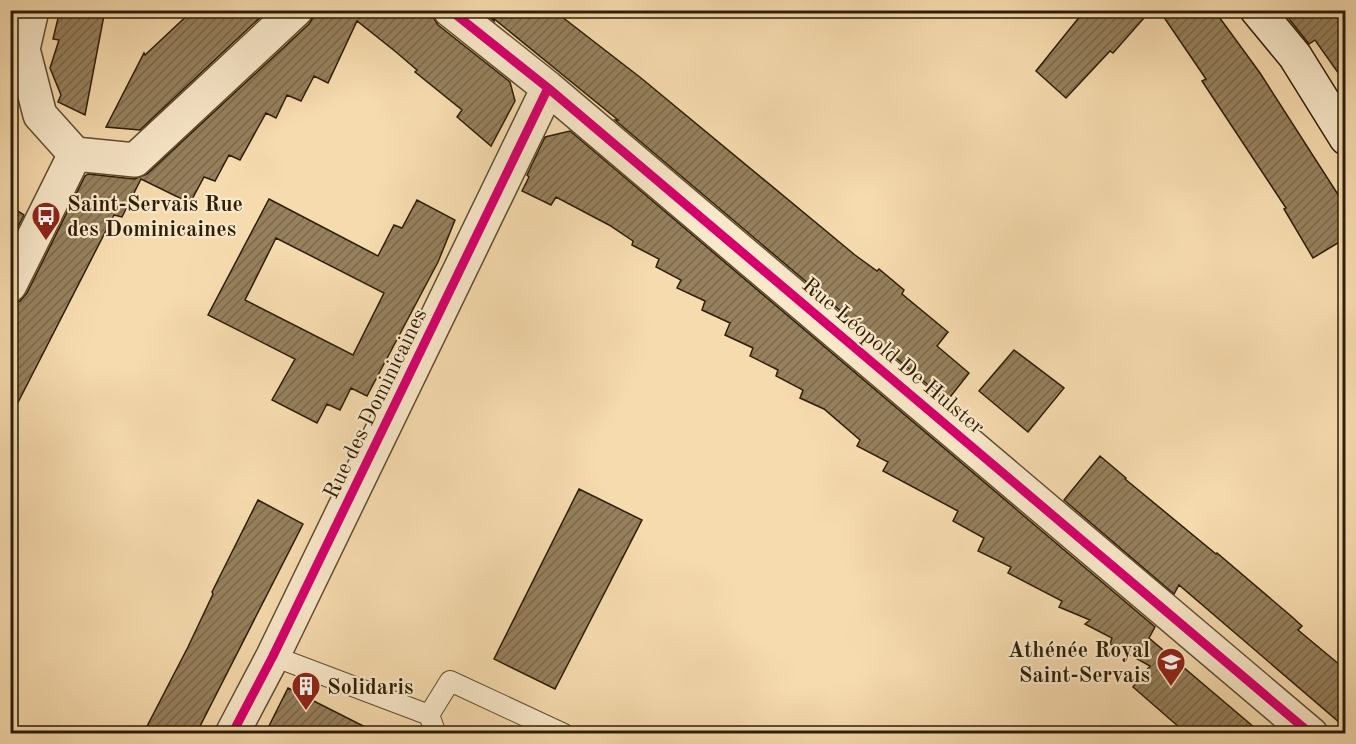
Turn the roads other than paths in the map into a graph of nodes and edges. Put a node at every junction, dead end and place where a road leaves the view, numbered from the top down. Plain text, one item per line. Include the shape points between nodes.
1 (32, 10) edge
2 (296, 10) edge
3 (450, 10) edge
4 (1257, 10) edge
5 (548, 88) junction
6 (1346, 138) edge
7 (75, 154) junction
8 (10, 285) edge
9 (273, 656) junction
10 (429, 715) junction
11 (232, 734) edge
12 (436, 734) edge
13 (564, 734) edge
14 (1311, 734) edge

1 - 7 street via 24,49 40,115
2 - 7 street via 135,160
3 - 5 street, Rue Léopold De Hulster
4 - 6 street via 1295,56
5 - 9 street, Rue des Dominicaines
5 - 14 street, Rue Léopold De Hulster
7 - 8 street
9 - 10 lane
9 - 11 street, Rue des Dominicaines
10 - 12 lane
10 - 13 lane via 450,681

